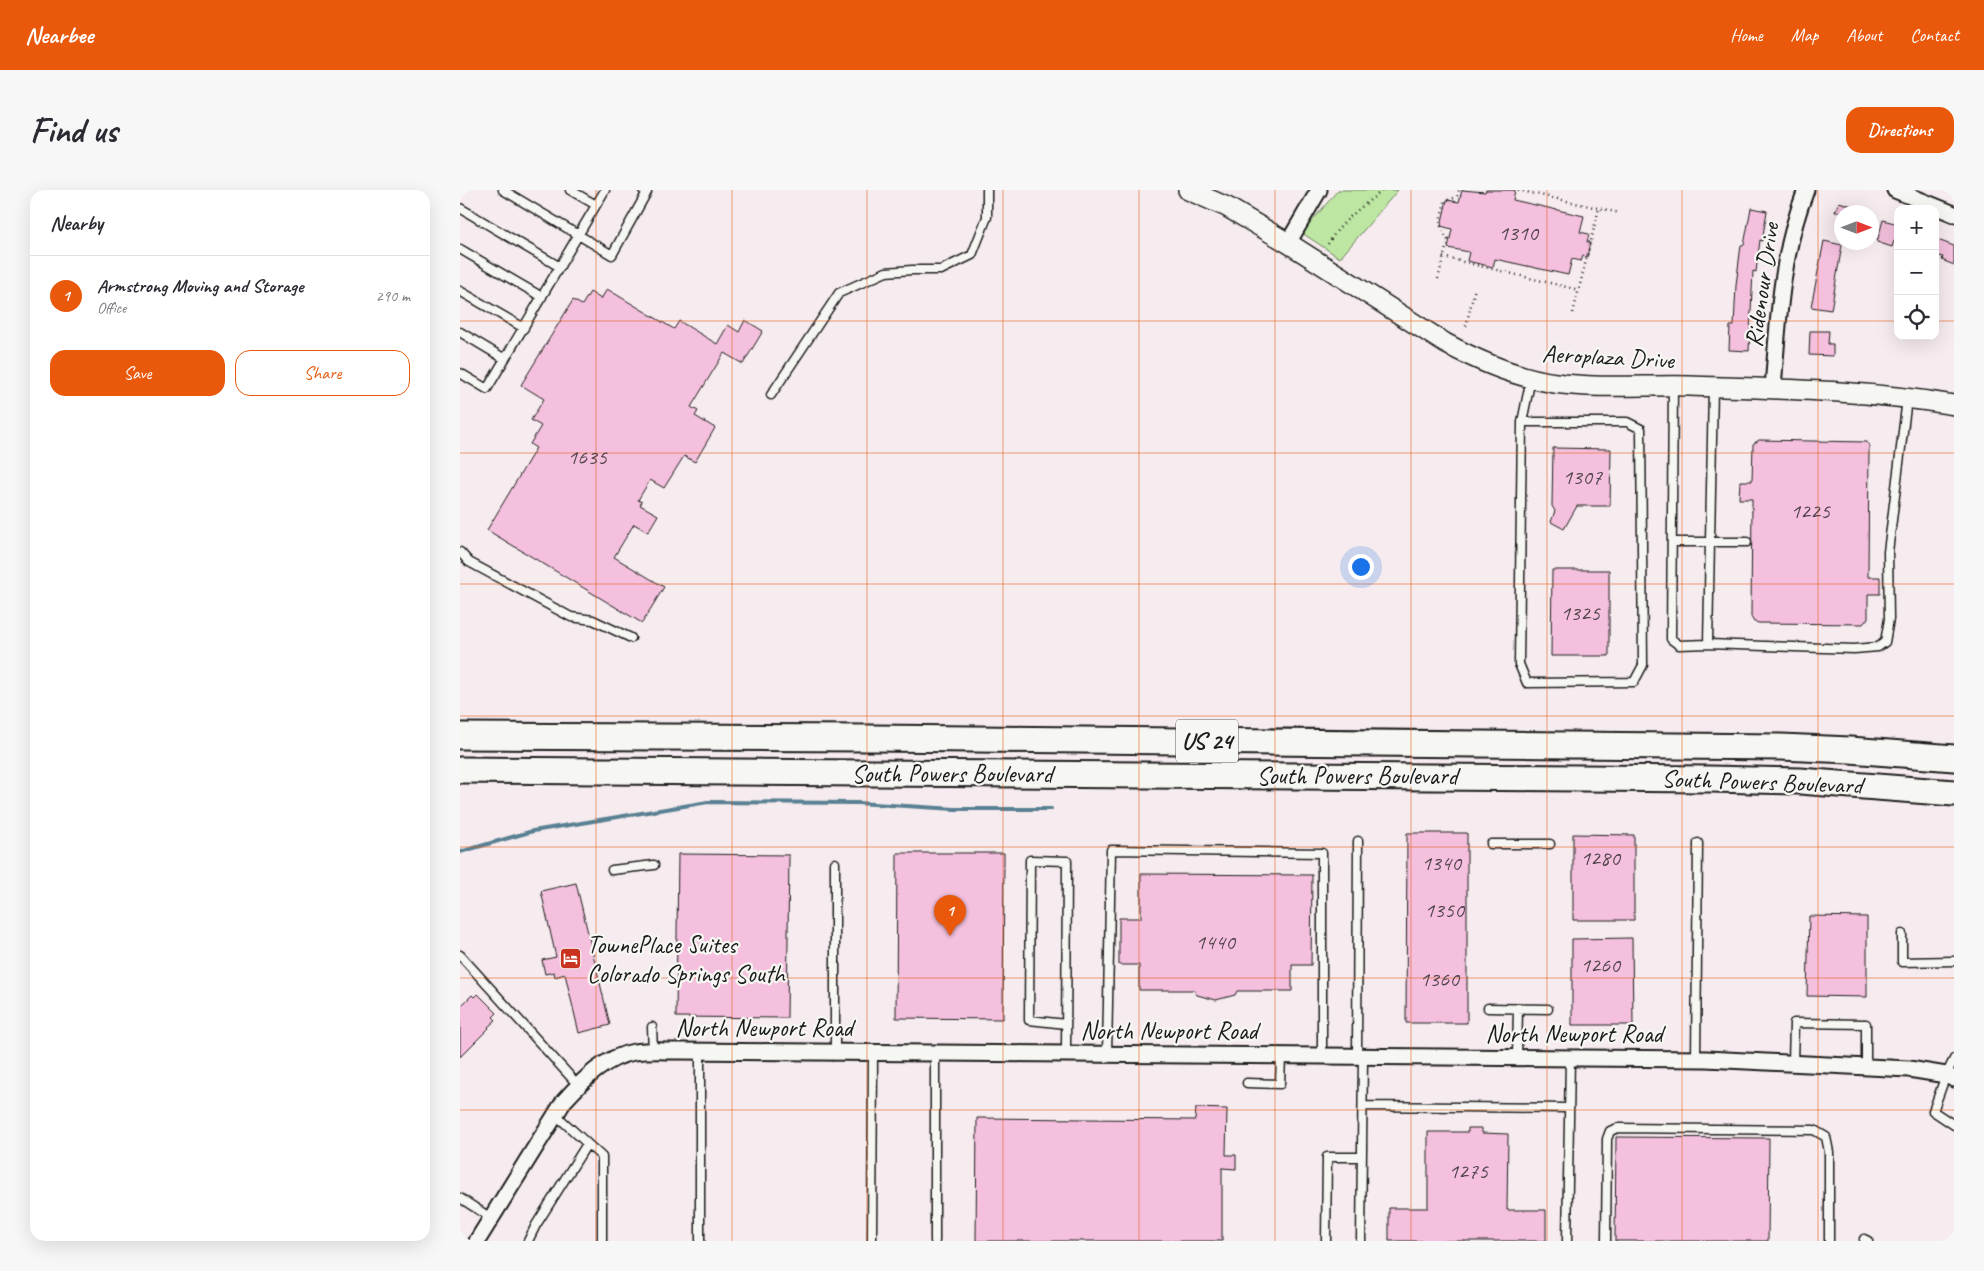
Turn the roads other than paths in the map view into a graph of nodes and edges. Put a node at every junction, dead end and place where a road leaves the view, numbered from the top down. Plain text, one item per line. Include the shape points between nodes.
1 (503, 190) edge
2 (570, 190) edge
3 (605, 190) edge
4 (643, 190) edge
5 (986, 190) edge
6 (1188, 190) edge
7 (1319, 190) edge
8 (1806, 190) edge
9 (1895, 190) edge
10 (596, 206) junction
11 (460, 208) edge
12 (1954, 214) edge
13 (579, 236) junction
14 (1288, 242) junction
15 (460, 249) edge
16 (560, 267) junction
17 (460, 291) edge
18 (542, 297) junction
19 (524, 328) junction
20 (460, 332) edge
21 (505, 359) junction
22 (460, 373) edge
23 (1531, 378) junction
24 (1673, 386) junction
25 (1712, 387) junction
26 (1773, 389) junction
27 (771, 395) dead end
28 (1907, 397) junction
29 (1954, 405) edge
30 (1522, 422) junction
31 (1672, 542) junction
32 (1710, 542) junction
33 (1747, 542) dead end
34 (460, 552) edge
35 (631, 638) dead end
36 (1708, 644) junction
37 (460, 736) edge
38 (1954, 758) edge
39 (460, 770) edge
40 (1954, 793) edge
41 (1358, 841) dead end
42 (1698, 843) dead end
43 (1491, 844) dead end
44 (1550, 844) dead end
45 (836, 863) dead end
46 (654, 865) dead end
47 (612, 870) dead end
48 (1902, 934) dead end
49 (462, 961) edge
50 (1954, 961) edge
51 (1488, 1008) dead end
52 (1518, 1008) junction
53 (1548, 1009) dead end
54 (1066, 1024) junction
55 (652, 1027) dead end
56 (652, 1051) junction
57 (700, 1051) junction
58 (835, 1052) junction
59 (873, 1053) junction
60 (935, 1053) junction
61 (1066, 1054) junction
62 (1107, 1054) junction
63 (1281, 1056) junction
64 (1322, 1056) junction
65 (1360, 1056) junction
66 (1517, 1058) junction
67 (1570, 1058) junction
68 (1696, 1059) junction
69 (1954, 1060) edge
70 (1793, 1063) junction
71 (1866, 1066) junction
72 (1950, 1077) edge
73 (1247, 1083) dead end
74 (578, 1085) junction
75 (1363, 1106) junction
76 (1569, 1108) junction
77 (556, 1115) junction
78 (1954, 1125) edge
79 (587, 1144) junction
80 (1362, 1157) junction
81 (460, 1198) edge
82 (491, 1218) junction
83 (478, 1241) edge
84 (528, 1241) edge
85 (602, 1241) edge
86 (700, 1241) edge
87 (872, 1241) edge
88 (935, 1241) edge
89 (1326, 1241) edge
90 (1361, 1241) edge
91 (1567, 1241) edge
92 (1606, 1241) edge
93 (1829, 1241) edge

1 - 13 lane
2 - 10 lane
3 - 10 lane
4 - 13 lane via 647,192 612,255
5 - 27 lane via 987,218 972,255 941,270 886,272 840,293
6 - 14 street, Aeroplaza Drive via 1227,207
7 - 14 street
8 - 26 street, Ridenour Drive via 1796,215 1784,268
9 - 12 street
10 - 13 lane
11 - 16 lane
13 - 16 lane
14 - 23 street, Aeroplaza Drive via 1445,343 1497,368
15 - 18 lane
16 - 18 lane
17 - 19 lane
18 - 19 lane
19 - 21 lane
20 - 21 lane
21 - 22 lane via 487,389
23 - 24 street, Aeroplaza Drive via 1584,386
23 - 30 lane
24 - 25 street, Aeroplaza Drive
24 - 31 lane
25 - 26 street, Aeroplaza Drive
25 - 32 lane
26 - 28 street, Aeroplaza Drive
28 - 29 street, Aeroplaza Drive
28 - 36 lane via 1888,552 1889,619 1885,642 1878,647 1854,648
30 - 30 lane via 1519,664 1527,683 1634,682 1643,665 1641,429 1626,422
31 - 32 lane
31 - 36 lane via 1671,639 1679,645
32 - 33 lane
32 - 36 lane
34 - 35 lane via 469,562 571,617 593,620
37 - 38 highway, South Powers Boulevard / US 24 via 1781,747
39 - 40 highway, South Powers Boulevard / US 24 via 1710,779 1817,782
41 - 65 lane
42 - 68 lane
43 - 44 lane
45 - 58 lane
46 - 47 lane
48 - 50 lane via 1902,962
49 - 74 lane
51 - 52 lane
52 - 53 lane
52 - 66 lane
54 - 54 lane via 1029,1020 1030,860 1067,861
54 - 61 lane
55 - 56 lane
56 - 57 street, North Newport Road
56 - 74 street, North Newport Road via 634,1052 606,1062
57 - 58 street, North Newport Road
57 - 86 lane
58 - 59 street, North Newport Road
59 - 60 street, North Newport Road
59 - 87 lane
60 - 61 street, North Newport Road
60 - 88 lane
61 - 62 street, North Newport Road
62 - 63 street, North Newport Road
62 - 64 lane via 1111,850 1322,853
63 - 64 street, North Newport Road
63 - 73 lane via 1280,1084
64 - 65 street, North Newport Road
65 - 66 street, North Newport Road
65 - 75 lane
66 - 67 street, North Newport Road
67 - 68 street, North Newport Road
67 - 76 lane
68 - 70 street, North Newport Road
69 - 72 lane
70 - 71 street, North Newport Road
70 - 71 lane via 1794,1023 1866,1024
71 - 72 street, North Newport Road via 1909,1069
72 - 78 lane via 1933,1112
74 - 77 street, North Newport Road
75 - 76 lane
75 - 80 lane
76 - 91 lane
77 - 79 lane
77 - 82 street, North Newport Road
79 - 84 lane
79 - 85 lane via 602,1157
80 - 89 lane via 1327,1157
80 - 90 lane
81 - 82 lane
82 - 83 street, North Newport Road
92 - 93 lane via 1607,1139 1610,1131 1618,1128 1814,1130 1826,1137 1829,1152

